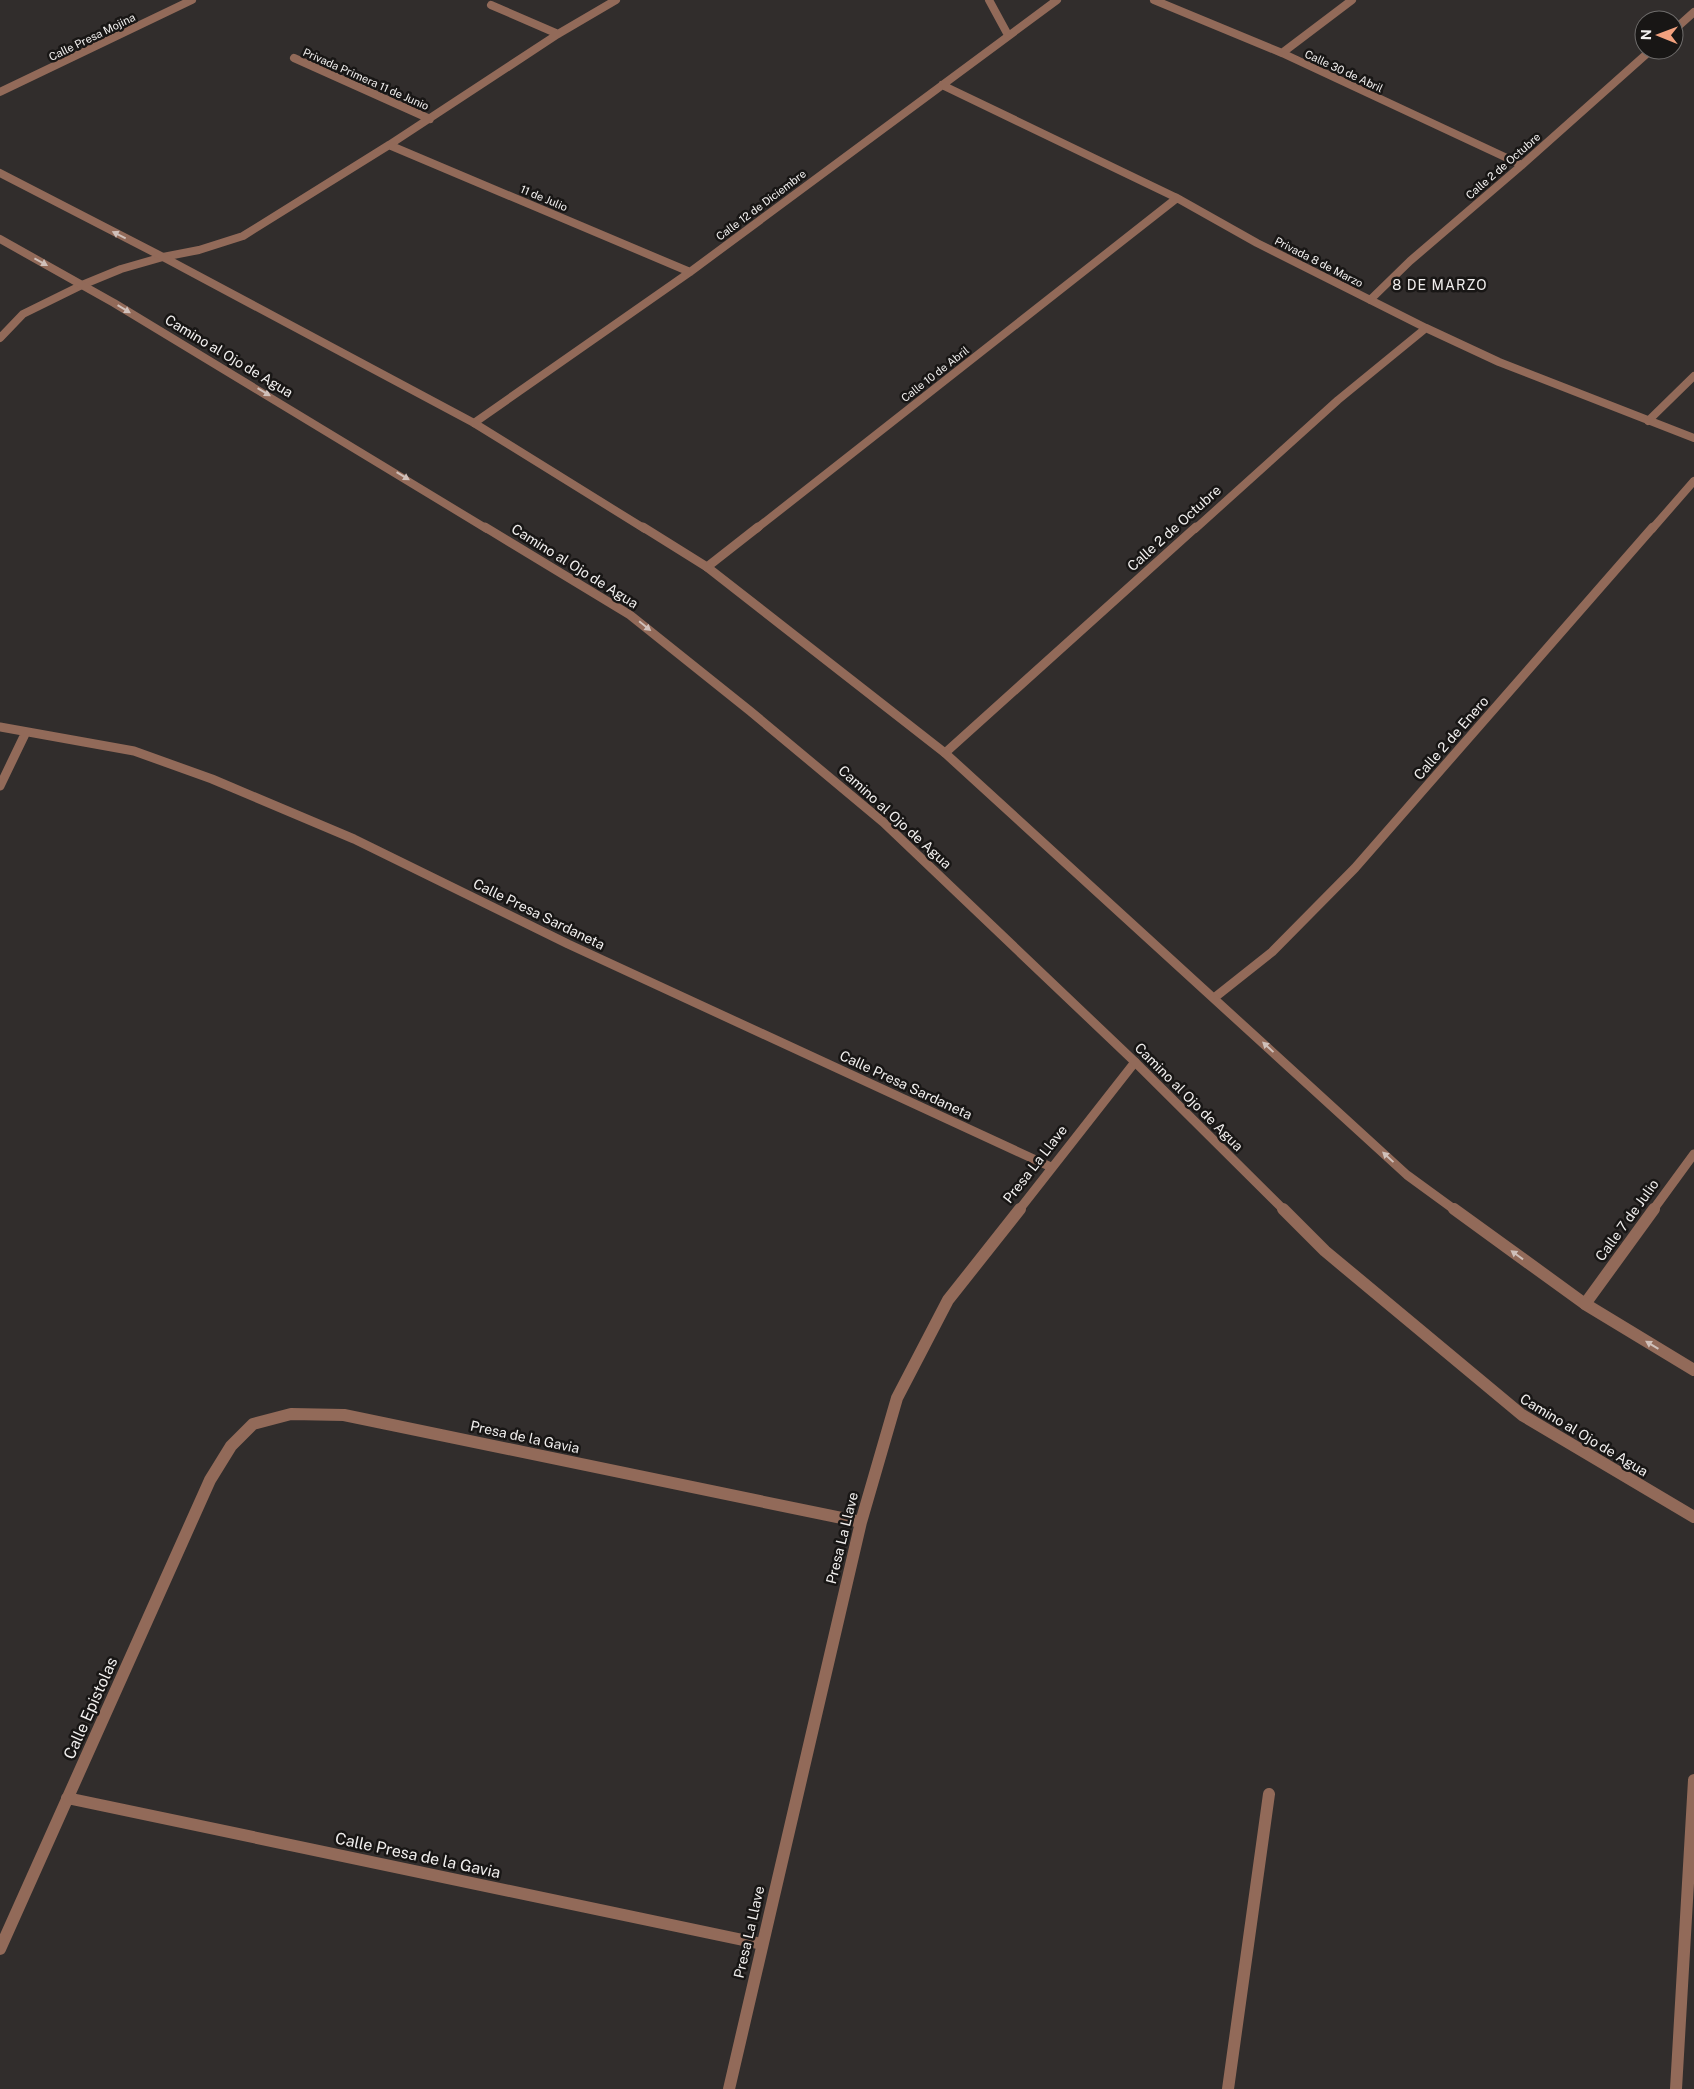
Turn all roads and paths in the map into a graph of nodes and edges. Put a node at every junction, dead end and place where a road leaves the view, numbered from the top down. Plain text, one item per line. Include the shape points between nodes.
1 (192, 0) edge
2 (616, 0) edge
3 (989, 0) edge
4 (1057, 0) edge
5 (1154, 0) edge
6 (1352, 0) edge
7 (490, 5) dead end
8 (1694, 12) edge
9 (1684, 21) edge
10 (558, 34) junction
11 (1008, 35) junction
12 (1282, 53) junction
13 (294, 58) dead end
14 (1640, 60) edge
15 (942, 84) junction
16 (0, 92) edge
17 (430, 119) junction
18 (389, 145) junction
19 (1522, 165) junction
20 (0, 173) edge
21 (1177, 198) junction
22 (0, 239) edge
23 (163, 257) junction
24 (690, 272) junction
25 (82, 285) junction
26 (1370, 300) junction
27 (1426, 328) junction
28 (0, 338) edge
29 (1694, 376) edge
30 (1648, 421) junction
31 (474, 424) junction
32 (1694, 438) edge
33 (1694, 481) edge
34 (706, 567) junction
35 (0, 727) edge
36 (26, 732) junction
37 (945, 753) junction
38 (0, 786) edge
39 (1214, 998) junction
40 (1135, 1062) junction
41 (1694, 1154) edge
42 (1051, 1167) junction
43 (1585, 1304) junction
44 (1694, 1370) edge
45 (210, 1480) joint
46 (1694, 1517) edge
47 (861, 1522) junction
48 (1694, 1780) edge
49 (1269, 1794) dead end
50 (67, 1798) junction
51 (762, 1944) junction
52 (0, 1949) edge
53 (729, 2089) edge
54 (1228, 2089) edge
55 (1676, 2089) edge

1 - 16 street, Calle Presa Mojina
2 - 10 street
3 - 11 street
4 - 11 street, Calle 12 de Diciembre
5 - 12 street, Calle 30 de Abril
6 - 12 street
7 - 10 street
8 - 9 street
10 - 17 street
11 - 15 street, Calle 12 de Diciembre
12 - 19 street, Calle 30 de Abril
13 - 17 street, Privada Primera 11 de Junio
14 - 19 street, Calle 2 de Octubre
15 - 21 street, Privada 8 de Marzo
15 - 24 street, Calle 12 de Diciembre
17 - 18 street
18 - 23 street via 243,236
18 - 24 street, 11 de Julio
19 - 26 street, Calle 2 de Octubre via 1410,261
23 -> 20 street
21 - 26 street, Privada 8 de Marzo
21 - 34 street, Calle 10 de Abril
22 -> 25 street, Camino al Ojo de Agua
23 - 25 street
23 - 31 street
24 - 31 street, Calle 12 de Diciembre
25 - 28 street via 23,314
25 -> 40 street, Camino al Ojo de Agua via 630,615 883,822
26 - 27 street, Privada 8 de Marzo
27 - 30 street, Privada 8 de Marzo via 1499,362
27 - 37 street, Calle 2 de Octubre via 1338,400
29 - 30 street
30 - 32 street, Privada 8 de Marzo
31 - 34 street
33 - 39 street, Calle 2 de Enero via 1355,868 1272,952
34 - 37 street
35 - 36 street, Calle Presa Sardaneta
36 - 38 street
36 - 42 street, Calle Presa Sardaneta via 134,751 212,779 354,838 568,944
37 - 39 street
43 -> 39 street via 1407,1175
40 - 42 street, Presa La Llave
40 - 46 street, Camino al Ojo de Agua via 1325,1251 1522,1415
41 - 43 street, Calle 7 de Julio
42 - 47 street, Presa La Llave via 948,1300 896,1398
44 -> 43 street
45 - 47 street, Presa de la Gavia via 231,1446 253,1424 291,1414 344,1414
45 - 50 street, Calle Epistolas
47 - 51 street, Presa La Llave
48 - 55 street
49 - 54 street
50 - 51 street, Calle Presa de la Gavia
50 - 52 street, Calle Epistolas
51 - 53 street, Presa La Llave

